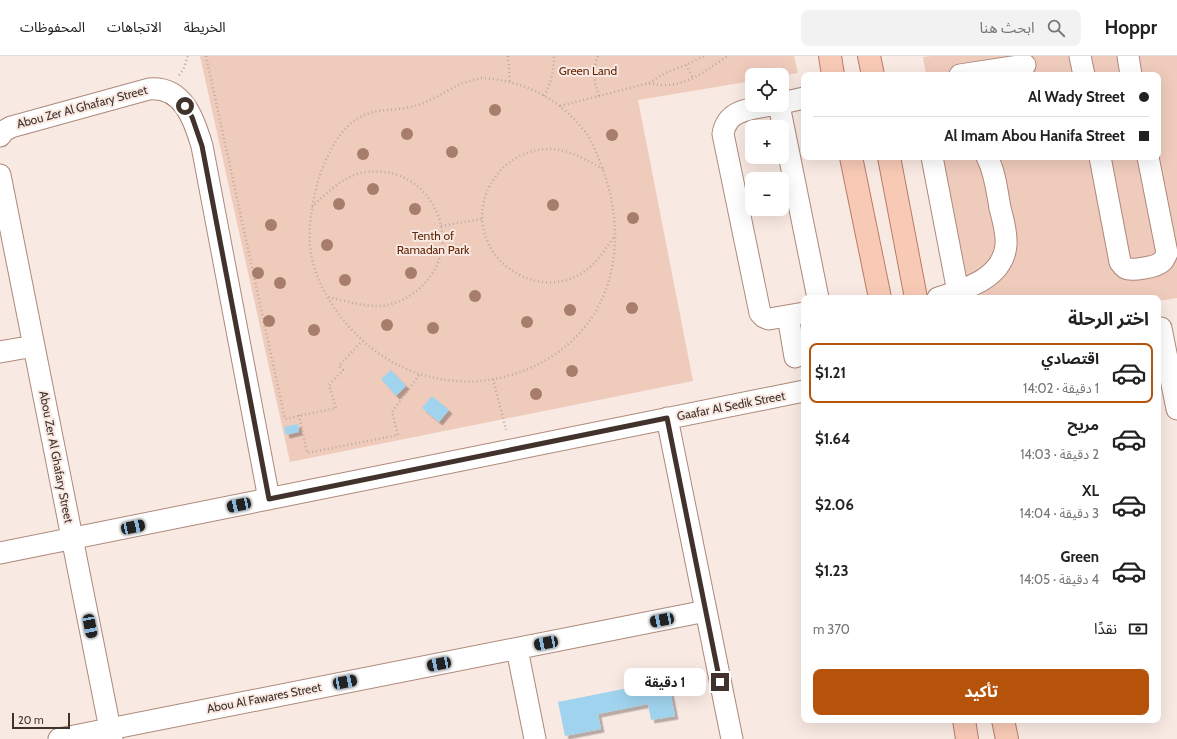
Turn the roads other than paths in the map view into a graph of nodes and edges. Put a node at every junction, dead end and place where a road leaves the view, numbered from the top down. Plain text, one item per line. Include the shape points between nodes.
1 (830, 56) edge
2 (870, 56) edge
3 (1080, 56) edge
4 (1128, 56) edge
5 (1025, 65) dead end
6 (833, 72) edge
7 (873, 72) edge
8 (980, 72) edge
9 (1083, 72) edge
10 (1131, 72) edge
11 (801, 99) edge
12 (789, 101) edge
13 (745, 112) edge
14 (780, 112) edge
15 (0, 136) edge
16 (852, 160) edge
17 (890, 160) edge
18 (933, 160) edge
19 (988, 160) edge
20 (1101, 160) edge
21 (1149, 160) edge
22 (0, 174) edge
23 (958, 292) junction
24 (817, 295) edge
25 (879, 295) edge
26 (915, 295) edge
27 (948, 295) edge
28 (796, 315) edge
29 (1165, 328) edge
30 (34, 346) junction
31 (0, 352) edge
32 (795, 357) dead end
33 (801, 392) edge
34 (1177, 409) edge
35 (667, 418) junction
36 (269, 499) junction
37 (72, 539) junction
38 (0, 554) edge
39 (706, 611) junction
40 (517, 649) junction
41 (964, 723) edge
42 (1004, 723) edge
43 (111, 734) edge
44 (58, 739) edge
45 (535, 739) edge
46 (732, 739) edge
47 (967, 739) edge
48 (1007, 739) edge

1 - 6 main road
2 - 7 main road
3 - 9 street
4 - 10 street
5 - 8 street
11 - 12 street
13 - 28 street via 729,119 723,134 758,308 760,313 769,319
14 - 24 street
15 - 36 street, Abou Zer Al Ghafary Street via 4,130 11,127 159,88 168,91 180,101 192,117 202,146
16 - 25 main road
17 - 26 main road
18 - 23 street
19 - 23 street via 1006,233 1004,255 1000,264 986,279
20 - 21 street via 1120,262 1129,269 1156,266 1165,259 1167,253
22 - 30 street, Abou Zer Al Ghafary Street
23 - 27 street
28 - 32 street
29 - 34 street
30 - 31 street
30 - 37 street, Abou Zer Al Ghafary Street
33 - 35 street, Gaafar Al Sedik Street
35 - 36 street, Gaafar Al Sedik Street
35 - 39 street
36 - 37 street, Gaafar Al Sedik Street
37 - 38 street, Gaafar Al Sedik Street
37 - 43 street, Abou Zer Al Ghafary Street
39 - 40 street, Abou Al Fawares Street
39 - 46 street
40 - 43 street, Abou Al Fawares Street
40 - 45 street
41 - 47 main road
42 - 48 main road
43 - 44 street, Abou Al Fawares Street

